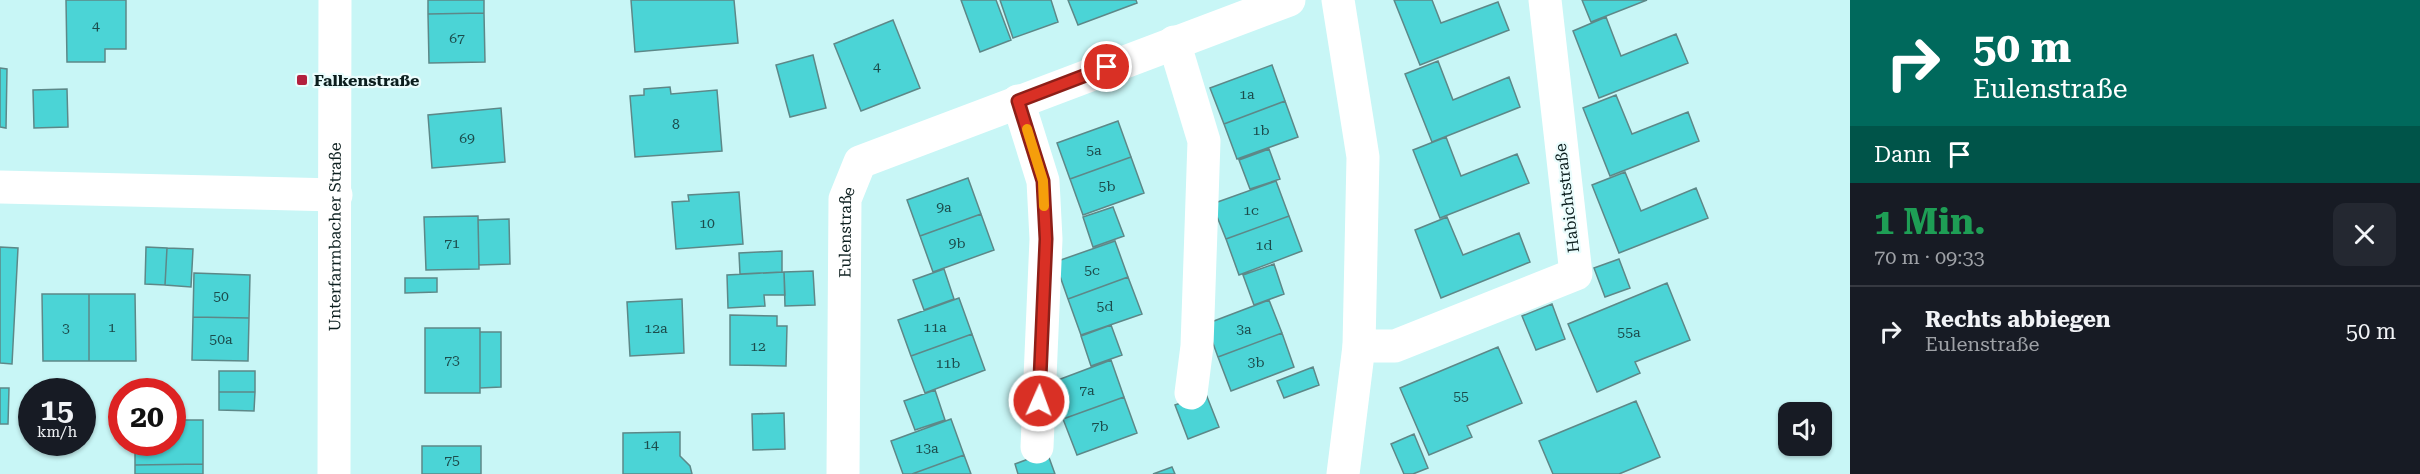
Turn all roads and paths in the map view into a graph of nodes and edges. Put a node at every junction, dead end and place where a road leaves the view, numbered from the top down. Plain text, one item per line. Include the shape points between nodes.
1 (335, 0) edge
2 (1289, 0) edge
3 (1338, 0) edge
4 (1545, 0) edge
5 (1174, 42) junction
6 (1018, 101) junction
7 (0, 187) edge
8 (336, 195) junction
9 (1359, 346) junction
10 (1191, 393) dead end
11 (1036, 447) dead end
12 (334, 474) edge
13 (843, 474) edge
14 (1343, 474) edge

1 - 8 street, Unterfarrnbacher Straße
2 - 5 street, Eulenstraße
3 - 9 street via 1363,157
4 - 9 street, Habichtstraße via 1576,274 1395,346
5 - 6 street, Eulenstraße
5 - 10 street via 1204,141 1197,346
6 - 11 street via 1043,181 1046,239
6 - 13 street, Eulenstraße via 860,162 845,200
7 - 8 street
8 - 12 street, Unterfarrnbacher Straße
9 - 14 street

